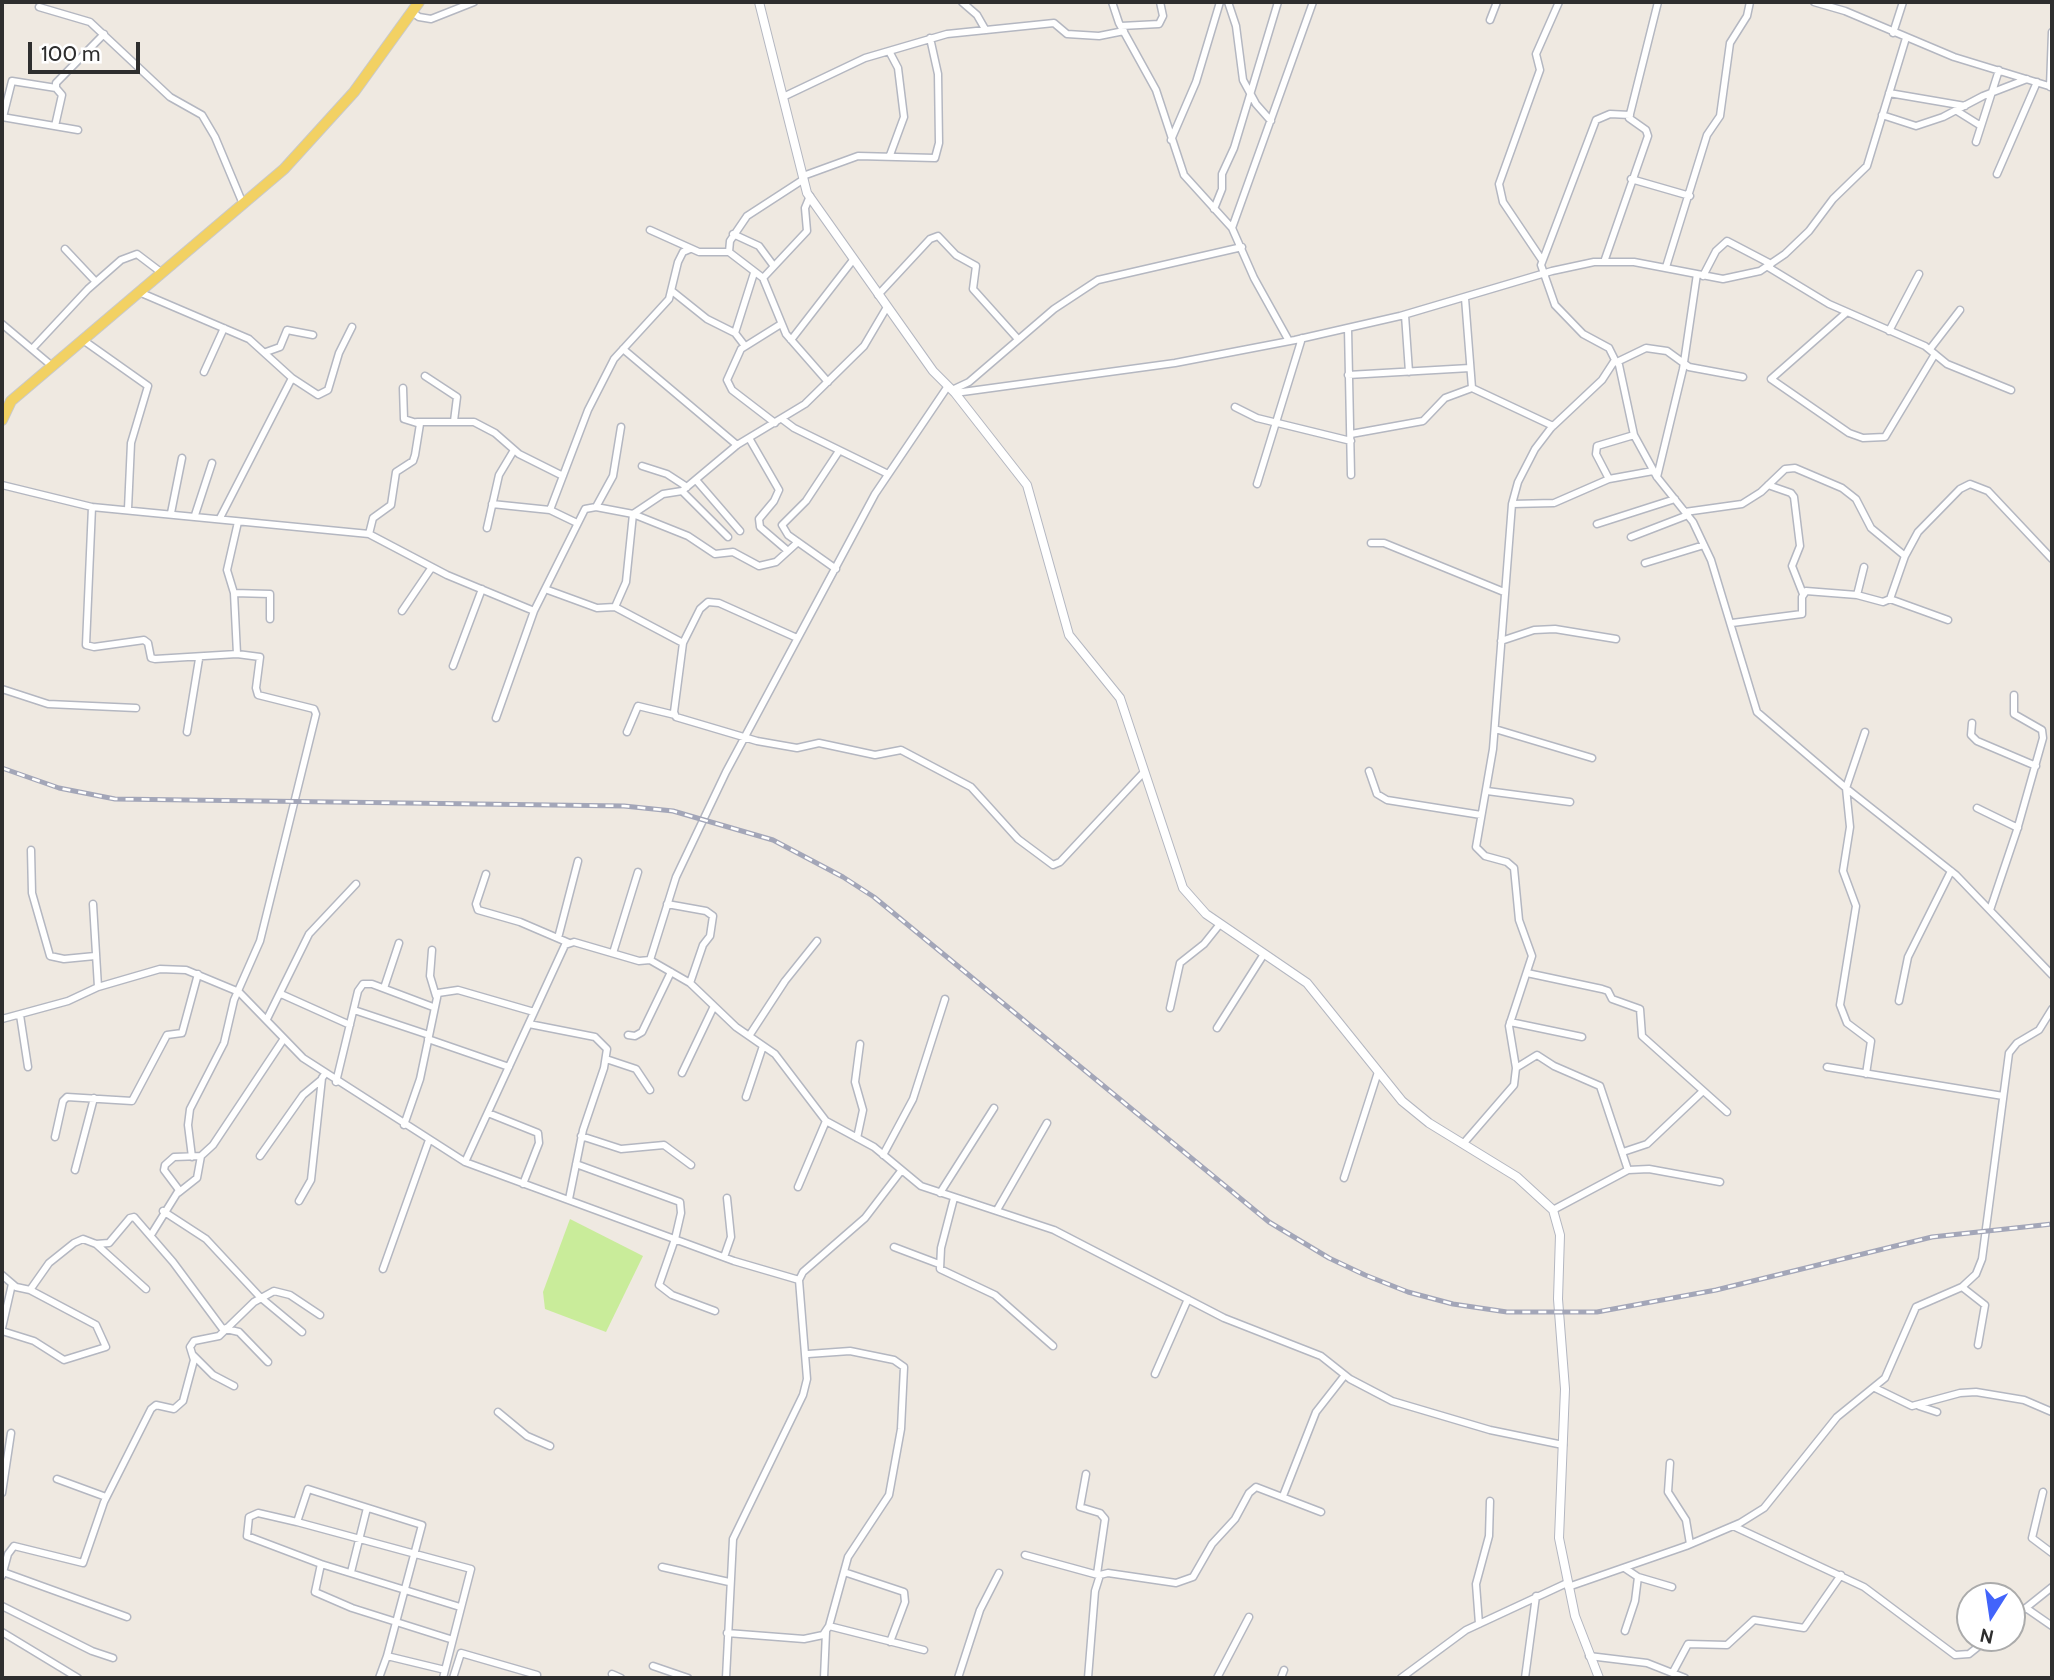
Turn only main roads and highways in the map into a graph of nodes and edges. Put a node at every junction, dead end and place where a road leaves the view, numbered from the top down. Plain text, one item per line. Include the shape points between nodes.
1 (419, 2) edge
2 (2, 420) edge

1 - 2 main road via 354,92 284,169 11,401

